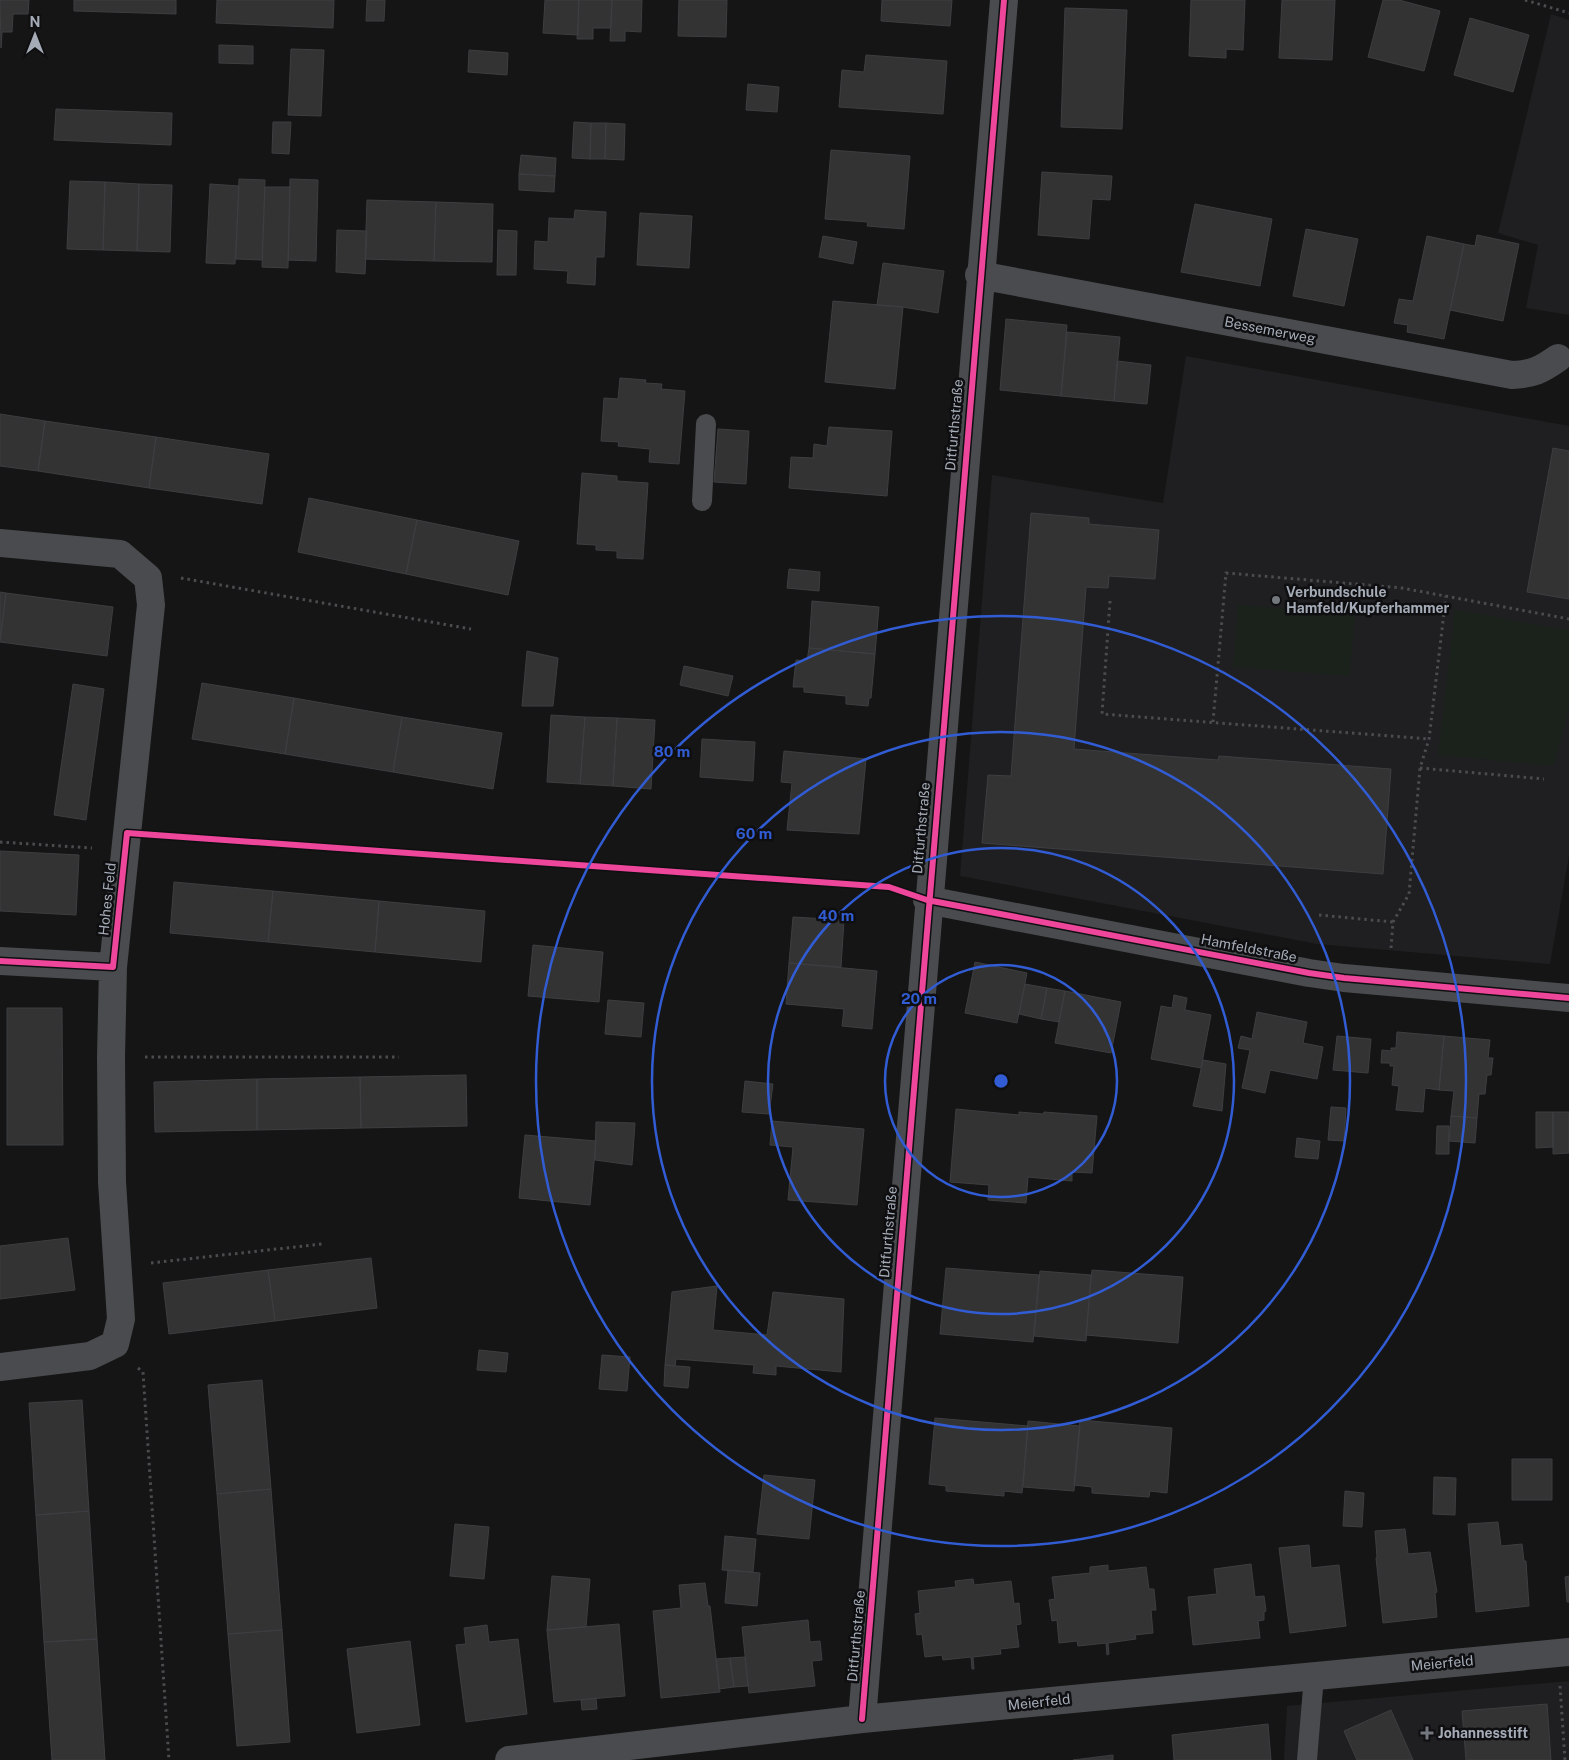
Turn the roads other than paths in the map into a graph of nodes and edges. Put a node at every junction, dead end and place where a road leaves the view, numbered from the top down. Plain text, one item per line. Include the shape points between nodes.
1 (1004, 0) edge
2 (979, 276) junction
3 (1558, 358) dead end
4 (706, 424) dead end
5 (702, 500) dead end
6 (0, 543) edge
7 (927, 900) junction
8 (0, 961) edge
9 (113, 968) junction
10 (1569, 998) edge
11 (0, 1366) edge
12 (1563, 1652) edge
13 (1314, 1676) junction
14 (862, 1719) junction
15 (509, 1760) edge
16 (1307, 1760) edge

1 - 2 street, Ditfurthstraße
2 - 3 street, Bessemerweg via 1512,375 1541,370
2 - 7 street, Ditfurthstraße
4 - 5 lane
6 - 9 street, Hohes Feld via 120,554 148,578 151,605
7 - 10 street, Hamfeldstraße via 1309,973
7 - 14 street, Ditfurthstraße
8 - 9 street
9 - 11 street, Hohes Feld via 112,1182 121,1319 115,1344 90,1356
12 - 13 street, Meierfeld
13 - 14 street, Meierfeld
13 - 16 lane
14 - 15 street, Meierfeld

